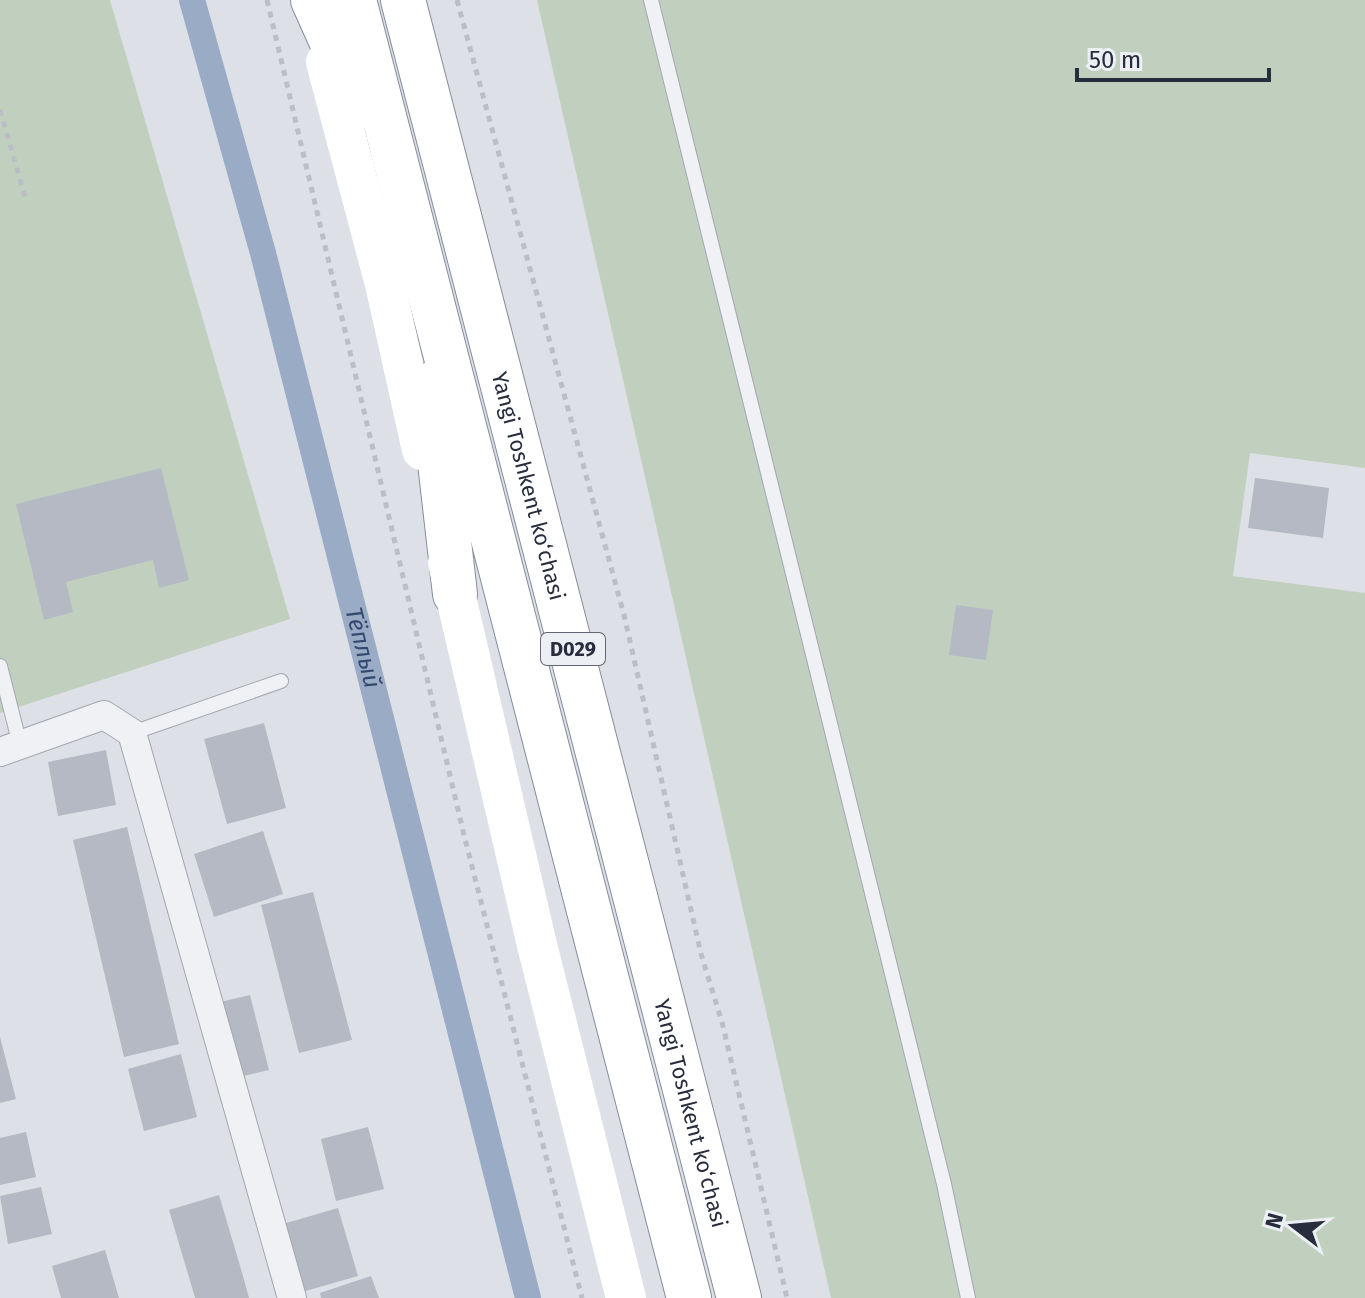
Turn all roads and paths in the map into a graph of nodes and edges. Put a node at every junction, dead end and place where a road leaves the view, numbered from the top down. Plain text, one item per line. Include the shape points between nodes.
1 (267, 0) edge
2 (311, 0) edge
3 (354, 0) edge
4 (403, 0) edge
5 (457, 0) edge
6 (651, 0) edge
7 (0, 110) edge
8 (25, 197) dead end
9 (413, 225) junction
10 (455, 594) junction
11 (0, 666) edge
12 (281, 681) dead end
13 (132, 733) junction
14 (10, 749) edge
15 (292, 1298) edge
16 (582, 1298) edge
17 (626, 1298) edge
18 (689, 1298) edge
19 (739, 1298) edge
20 (787, 1298) edge
21 (968, 1298) edge

1 - 16 path via 464,835
2 - 9 highway
2 - 10 main road via 385,284
3 - 9 highway, D029
4 - 19 highway, Yangi Toshkent ko‘chasi / D029
5 - 20 path via 624,615
6 - 21 lane
7 - 8 path
9 - 10 highway
9 - 18 highway, D029
10 - 17 main road
11 - 14 lane
12 - 13 lane
13 - 14 street via 104,715
13 - 15 street

